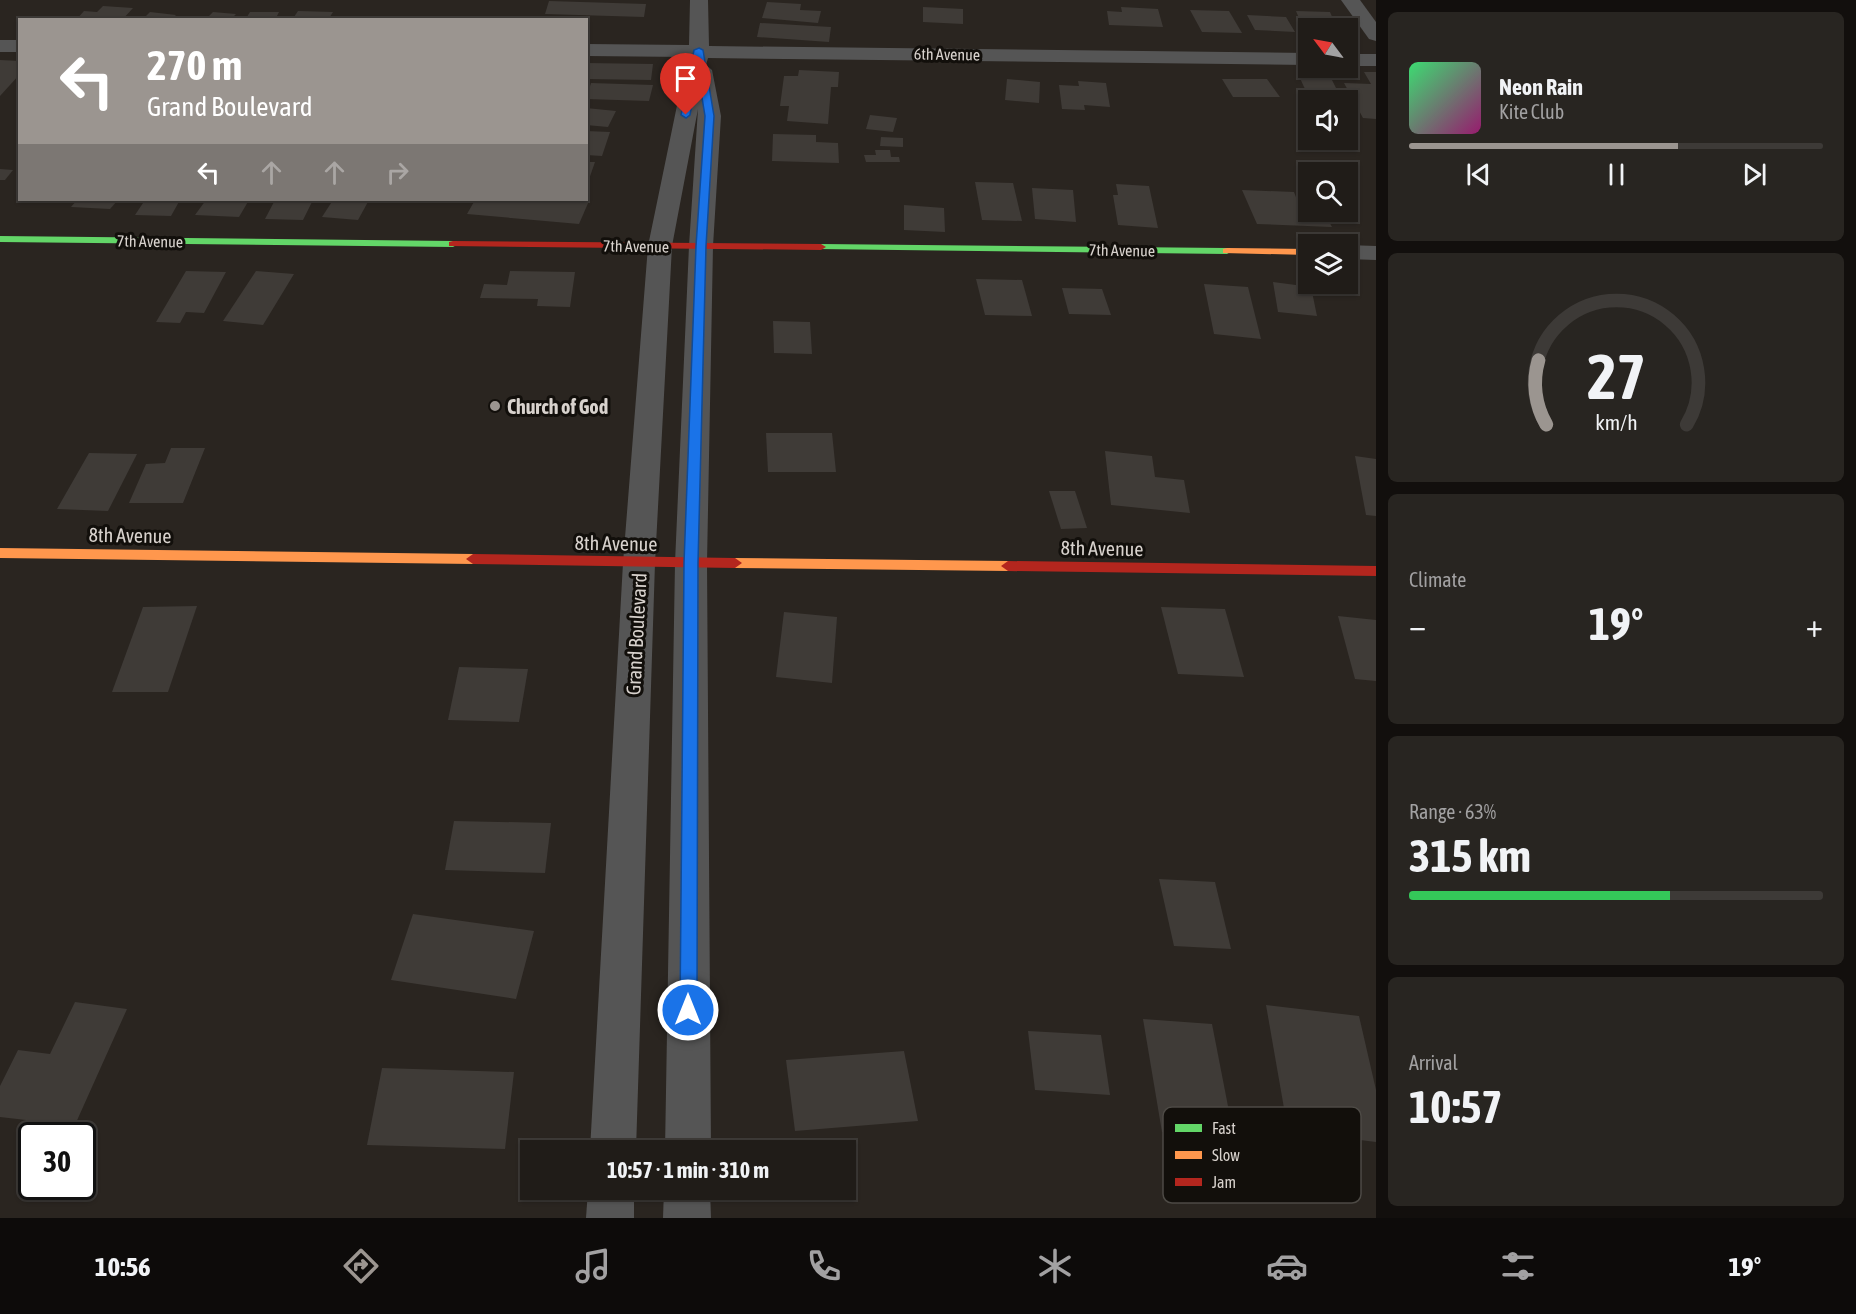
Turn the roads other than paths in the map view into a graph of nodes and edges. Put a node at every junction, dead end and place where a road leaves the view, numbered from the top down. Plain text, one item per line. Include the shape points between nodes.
1 (699, 0) edge
2 (1350, 0) edge
3 (1376, 35) edge
4 (0, 46) edge
5 (18, 46) edge
6 (588, 50) edge
7 (699, 50) junction
8 (1298, 59) edge
9 (1358, 60) edge
10 (1376, 60) edge
11 (0, 239) edge
12 (660, 246) junction
13 (701, 246) junction
14 (1298, 252) edge
15 (1358, 252) edge
16 (1376, 253) edge
17 (0, 553) edge
18 (639, 562) junction
19 (691, 563) junction
20 (1376, 571) edge
21 (613, 1140) edge
22 (688, 1140) edge
23 (611, 1200) edge
24 (687, 1200) edge
25 (610, 1218) edge
26 (687, 1218) edge

1 - 7 street, Grand Boulevard
2 - 3 street
4 - 5 street
6 - 7 street, 6th Avenue
7 - 8 street, 6th Avenue
7 - 12 street, Grand Boulevard
7 - 13 street, Grand Boulevard via 710,116
9 - 10 street
11 - 12 street, 7th Avenue
12 - 13 street, 7th Avenue
12 - 18 street, Grand Boulevard
13 - 14 street, 7th Avenue
13 - 19 street, Grand Boulevard
15 - 16 street
17 - 18 street, 8th Avenue
18 - 19 street, 8th Avenue
18 - 21 street, Grand Boulevard
19 - 20 street, 8th Avenue
19 - 22 street, Grand Boulevard
23 - 25 street
24 - 26 street

